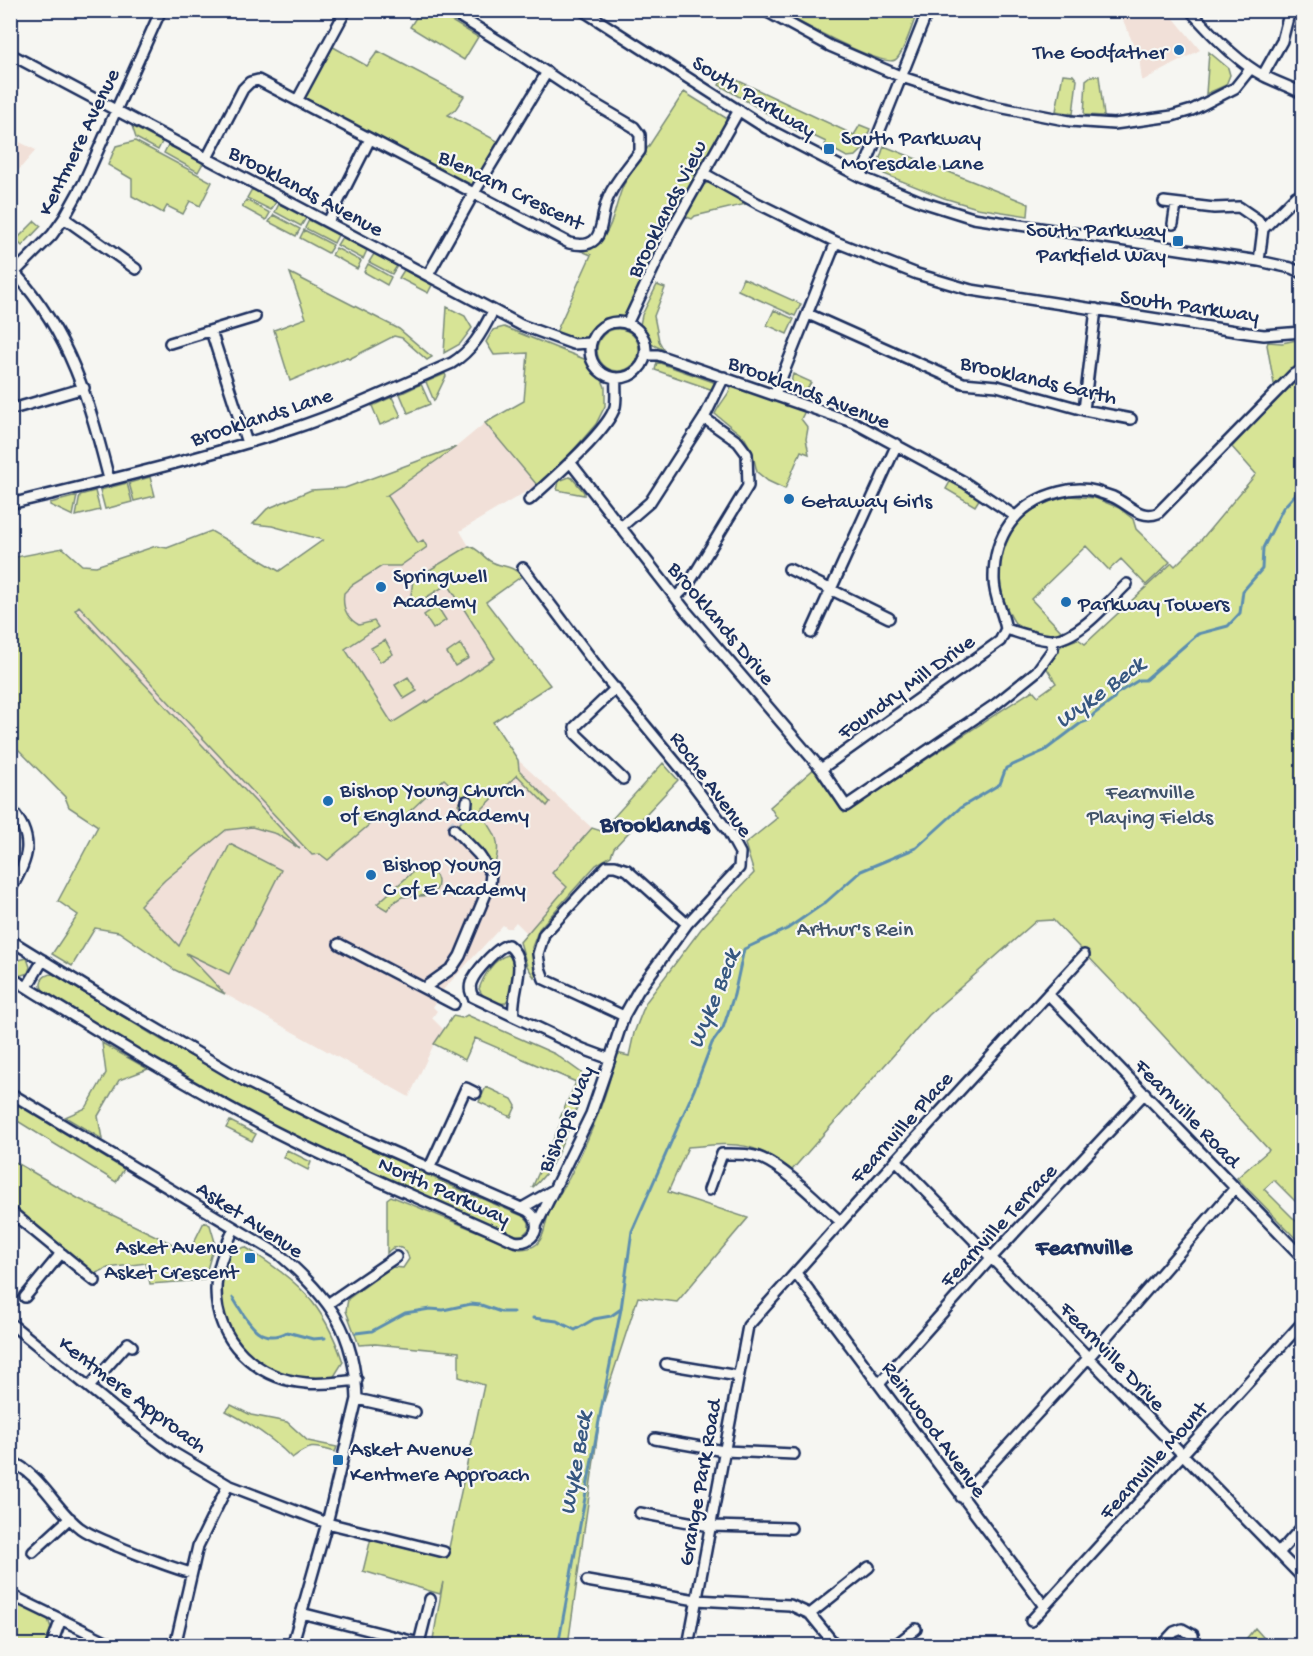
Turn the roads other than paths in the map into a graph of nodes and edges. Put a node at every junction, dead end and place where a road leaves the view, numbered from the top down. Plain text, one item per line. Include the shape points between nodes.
1 (161, 10) edge
2 (346, 10) edge
3 (582, 10) edge
4 (764, 10) edge
5 (928, 10) edge
6 (1190, 10) edge
7 (1290, 10) edge
8 (452, 11) edge
9 (10, 54) edge
10 (1251, 68) junction
11 (547, 72) junction
12 (1263, 75) junction
13 (902, 77) junction
14 (1302, 93) edge
15 (298, 99) junction
16 (117, 110) junction
17 (739, 110) junction
18 (370, 139) junction
19 (207, 158) junction
20 (703, 172) junction
21 (861, 177) junction
22 (474, 193) junction
23 (1296, 196) dead end
24 (1164, 202) dead end
25 (1176, 204) junction
26 (64, 218) junction
27 (328, 222) junction
28 (1173, 224) dead end
29 (1263, 228) junction
30 (836, 242) junction
31 (1259, 261) junction
32 (136, 269) dead end
33 (1302, 273) edge
34 (13, 275) edge
35 (428, 275) junction
36 (1096, 309) junction
37 (493, 311) junction
38 (808, 314) junction
39 (255, 317) dead end
40 (627, 324) junction
41 (211, 331) junction
42 (1302, 332) edge
43 (170, 343) dead end
44 (590, 343) junction
45 (645, 355) junction
46 (1302, 371) edge
47 (724, 377) junction
48 (616, 378) junction
49 (84, 388) junction
50 (775, 394) junction
51 (16, 408) dead end
52 (1084, 410) junction
53 (704, 418) junction
54 (1131, 419) dead end
55 (247, 443) junction
56 (897, 444) junction
57 (570, 462) junction
58 (109, 479) junction
59 (529, 500) dead end
60 (10, 504) edge
61 (1015, 516) junction
62 (621, 527) junction
63 (524, 568) dead end
64 (789, 569) dead end
65 (1127, 584) dead end
66 (832, 589) junction
67 (676, 597) junction
68 (889, 618) dead end
69 (1006, 629) junction
70 (812, 633) dead end
71 (1052, 645) junction
72 (616, 688) junction
73 (821, 769) junction
74 (623, 779) dead end
75 (467, 801) dead end
76 (10, 808) edge
77 (466, 812) tunnel mouth
78 (454, 829) dead end
79 (10, 890) edge
80 (687, 924) junction
81 (10, 940) edge
82 (339, 944) dead end
83 (1084, 955) dead end
84 (43, 960) junction
85 (10, 977) edge
86 (27, 987) junction
87 (424, 988) junction
88 (1048, 994) junction
89 (454, 1004) dead end
90 (514, 1016) junction
91 (624, 1016) junction
92 (610, 1059) junction
93 (10, 1093) edge
94 (476, 1093) dead end
95 (1146, 1093) junction
96 (896, 1160) junction
97 (429, 1169) junction
98 (1235, 1188) junction
99 (555, 1189) junction
100 (709, 1190) dead end
101 (522, 1208) junction
102 (10, 1211) edge
103 (841, 1222) junction
104 (537, 1224) junction
105 (234, 1228) junction
106 (60, 1252) junction
107 (396, 1257) dead end
108 (992, 1257) junction
109 (1302, 1257) edge
110 (796, 1273) junction
111 (95, 1281) dead end
112 (25, 1297) dead end
113 (328, 1303) junction
114 (10, 1323) edge
115 (1302, 1323) edge
116 (748, 1326) joint
117 (132, 1346) dead end
118 (1089, 1357) junction
119 (666, 1364) dead end
120 (738, 1376) junction
121 (357, 1380) junction
122 (880, 1383) junction
123 (91, 1384) junction
124 (357, 1399) junction
125 (416, 1412) dead end
126 (655, 1439) dead end
127 (724, 1451) junction
128 (794, 1454) dead end
129 (1183, 1455) junction
130 (10, 1461) edge
131 (228, 1485) junction
132 (961, 1497) junction
133 (640, 1513) dead end
134 (70, 1518) junction
135 (327, 1523) junction
136 (710, 1526) junction
137 (1302, 1527) edge
138 (791, 1528) dead end
139 (33, 1552) dead end
140 (444, 1552) dead end
141 (1279, 1553) junction
142 (869, 1568) dead end
143 (191, 1573) junction
144 (1302, 1577) edge
145 (587, 1581) dead end
146 (15, 1597) dead end
147 (430, 1599) dead end
148 (696, 1600) junction
149 (1044, 1606) junction
150 (302, 1613) junction
151 (810, 1614) junction
152 (61, 1619) junction
153 (1030, 1621) dead end
154 (916, 1629) dead end
155 (419, 1644) edge
156 (115, 1645) edge
157 (51, 1646) edge
158 (175, 1646) edge
159 (292, 1646) edge
160 (688, 1646) edge
161 (836, 1646) edge
162 (894, 1646) edge
163 (1161, 1646) edge
164 (1194, 1646) edge

1 - 16 street, Kentmere Avenue
2 - 15 street
3 - 17 street, South Parkway
4 - 13 street via 831,46
5 - 13 street
6 - 10 street
7 - 12 street via 1282,41
8 - 11 street
9 - 16 street, Brooklands Avenue
10 - 12 street
10 - 13 street via 1235,88 1192,110 1114,124 1070,121 988,105
11 - 22 street
11 - 22 street, Blencarn Crescent via 634,127 640,135 640,151 619,175 608,198 603,227 590,243 569,243
12 - 14 street
13 - 21 street
15 - 18 street, Blencarn Crescent
15 - 19 street, Blencarn Crescent via 258,80 250,82
16 - 19 street, Brooklands Avenue
16 - 26 street, Kentmere Avenue
17 - 20 street, Brooklands View
17 - 21 street, South Parkway
18 - 22 street, Blencarn Crescent
18 - 27 street
19 - 27 street, Brooklands Avenue
20 - 30 street, South Parkway
20 - 40 street, Brooklands View
21 - 31 street, South Parkway via 973,218
22 - 35 street
23 - 29 street
24 - 25 street
25 - 28 street
25 - 29 street via 1239,207
26 - 32 street
26 - 34 street, Kentmere Avenue
27 - 35 street, Brooklands Avenue
29 - 31 street
30 - 36 street, South Parkway via 917,274 971,290
30 - 38 street
31 - 33 street, South Parkway
34 - 49 street via 31,290 57,330
35 - 37 street, Brooklands Avenue
36 - 42 street, South Parkway via 1256,334
36 - 52 street
37 - 44 street, Brooklands Avenue via 573,344
37 - 55 street, Brooklands Lane via 474,345 452,363 294,429
38 - 50 street
38 - 52 street, Brooklands Garth via 963,383 997,386
39 - 41 street
40 - 44 street via 613,322 604,326
40 - 45 street via 644,340
41 - 43 street
41 - 55 street
44 - 48 street via 595,367
45 - 47 street, Brooklands Avenue via 658,355
45 - 48 street via 632,375
46 - 61 street via 1294,374 1158,513 1146,516 1114,497 1068,489 1045,495
47 - 50 street, Brooklands Avenue
47 - 53 street
48 - 57 street via 615,408
49 - 51 street
49 - 58 street
50 - 56 street, Brooklands Avenue via 855,423
52 - 54 street, Brooklands Garth
53 - 62 street via 651,502
53 - 67 street via 738,441 747,454 748,486 688,585
55 - 58 street, Brooklands Lane
56 - 61 street, Brooklands Avenue
56 - 66 street
57 - 59 street
57 - 62 street, Brooklands Drive
58 - 60 street, Brooklands Lane
61 - 69 street via 1002,536 995,558 995,591
62 - 67 street, Brooklands Drive
63 - 72 street, Roche Avenue
64 - 66 street
65 - 71 street via 1087,622
66 - 68 street
66 - 70 street
67 - 73 street, Brooklands Drive
69 - 71 street
69 - 73 street, Foundry Mill Drive via 1000,641
71 - 73 street, Brooklands Drive via 1037,671 996,704 846,806
72 - 74 street via 575,727 576,734
72 - 80 street, Roche Avenue via 683,771 740,853 739,868
75 - 77 street
76 - 79 street via 21,819 27,836 27,854
78 - 87 street via 491,873 490,884 460,957 442,977
80 - 91 street, Roche Avenue
80 - 91 street via 627,870 606,866 544,934 538,954 544,979
81 - 84 street, North Parkway
82 - 87 street
83 - 88 street, Fearnville Place
84 - 86 street
84 - 97 street, North Parkway via 245,1081
85 - 86 street, North Parkway
86 - 104 street, North Parkway via 260,1124 348,1168 514,1241 530,1239
87 - 89 street
88 - 95 street, Fearnville Road
88 - 96 street, Fearnville Place
90 - 90 street, Bishops Way via 470,992 477,974 500,948 508,945 515,950 519,966 512,1005
90 - 92 street, Bishops Way
91 - 92 street, Roche Avenue
92 - 99 street, Bishops Way via 591,1113
93 - 105 street, Asket Avenue
94 - 97 street via 466,1088
95 - 98 street, Fearnville Road
95 - 108 street, Fearnville Terrace
96 - 103 street, Fearnville Place
96 - 108 street, Fearnville Drive
97 - 101 street, North Parkway
98 - 109 street, Fearnville Road
98 - 118 street
99 - 101 street, Bishops Way
99 - 104 street, Bishops Way
100 - 103 street via 722,1154 743,1153 764,1159 782,1171
101 - 104 street, North Parkway via 532,1214
102 - 106 street
103 - 110 street, Fearnville Place
105 - 113 street, Asket Avenue via 280,1255
105 - 121 street via 216,1290 221,1320 236,1347 259,1369 294,1382
106 - 111 street
106 - 112 street
107 - 113 street
108 - 118 street, Fearnville Drive
108 - 122 street, Fearnville Terrace
110 - 116 street, Fearnville Place
110 - 122 street, Reinwood Avenue
113 - 121 street, Asket Avenue via 349,1346
114 - 123 street, Kentmere Approach
115 - 129 street, Fearnville Mount
116 - 120 street, Grange Park Road
117 - 123 street via 128,1343
118 - 129 street, Fearnville Drive
118 - 132 street
119 - 120 street
120 - 127 street, Grange Park Road
121 - 124 street, Asket Avenue
122 - 132 street, Reinwood Avenue
123 - 131 street, Kentmere Approach via 172,1452
124 - 125 street
124 - 135 street, Asket Avenue
126 - 127 street
127 - 128 street
127 - 136 street, Grange Park Road
129 - 141 street, Fearnville Drive
129 - 149 street, Fearnville Mount
130 - 134 street via 39,1482
131 - 135 street, Kentmere Approach
131 - 143 street via 198,1546
132 - 149 street, Reinwood Avenue
133 - 136 street
134 - 139 street
134 - 143 street via 94,1536
135 - 140 street, Kentmere Approach
135 - 150 street, Asket Avenue
136 - 138 street
136 - 148 street, Grange Park Road
137 - 141 street
141 - 144 street, Fearnville Drive
142 - 151 street
143 - 158 street
145 - 148 street
146 - 152 street
147 - 155 street
148 - 151 street via 790,1605
148 - 160 street, Grange Park Road
149 - 153 street, Fearnville Mount
150 - 155 street
150 - 159 street, Asket Avenue
151 - 161 street
152 - 156 street
152 - 157 street
154 - 162 street
163 - 164 street via 1182,1629 1193,1635

